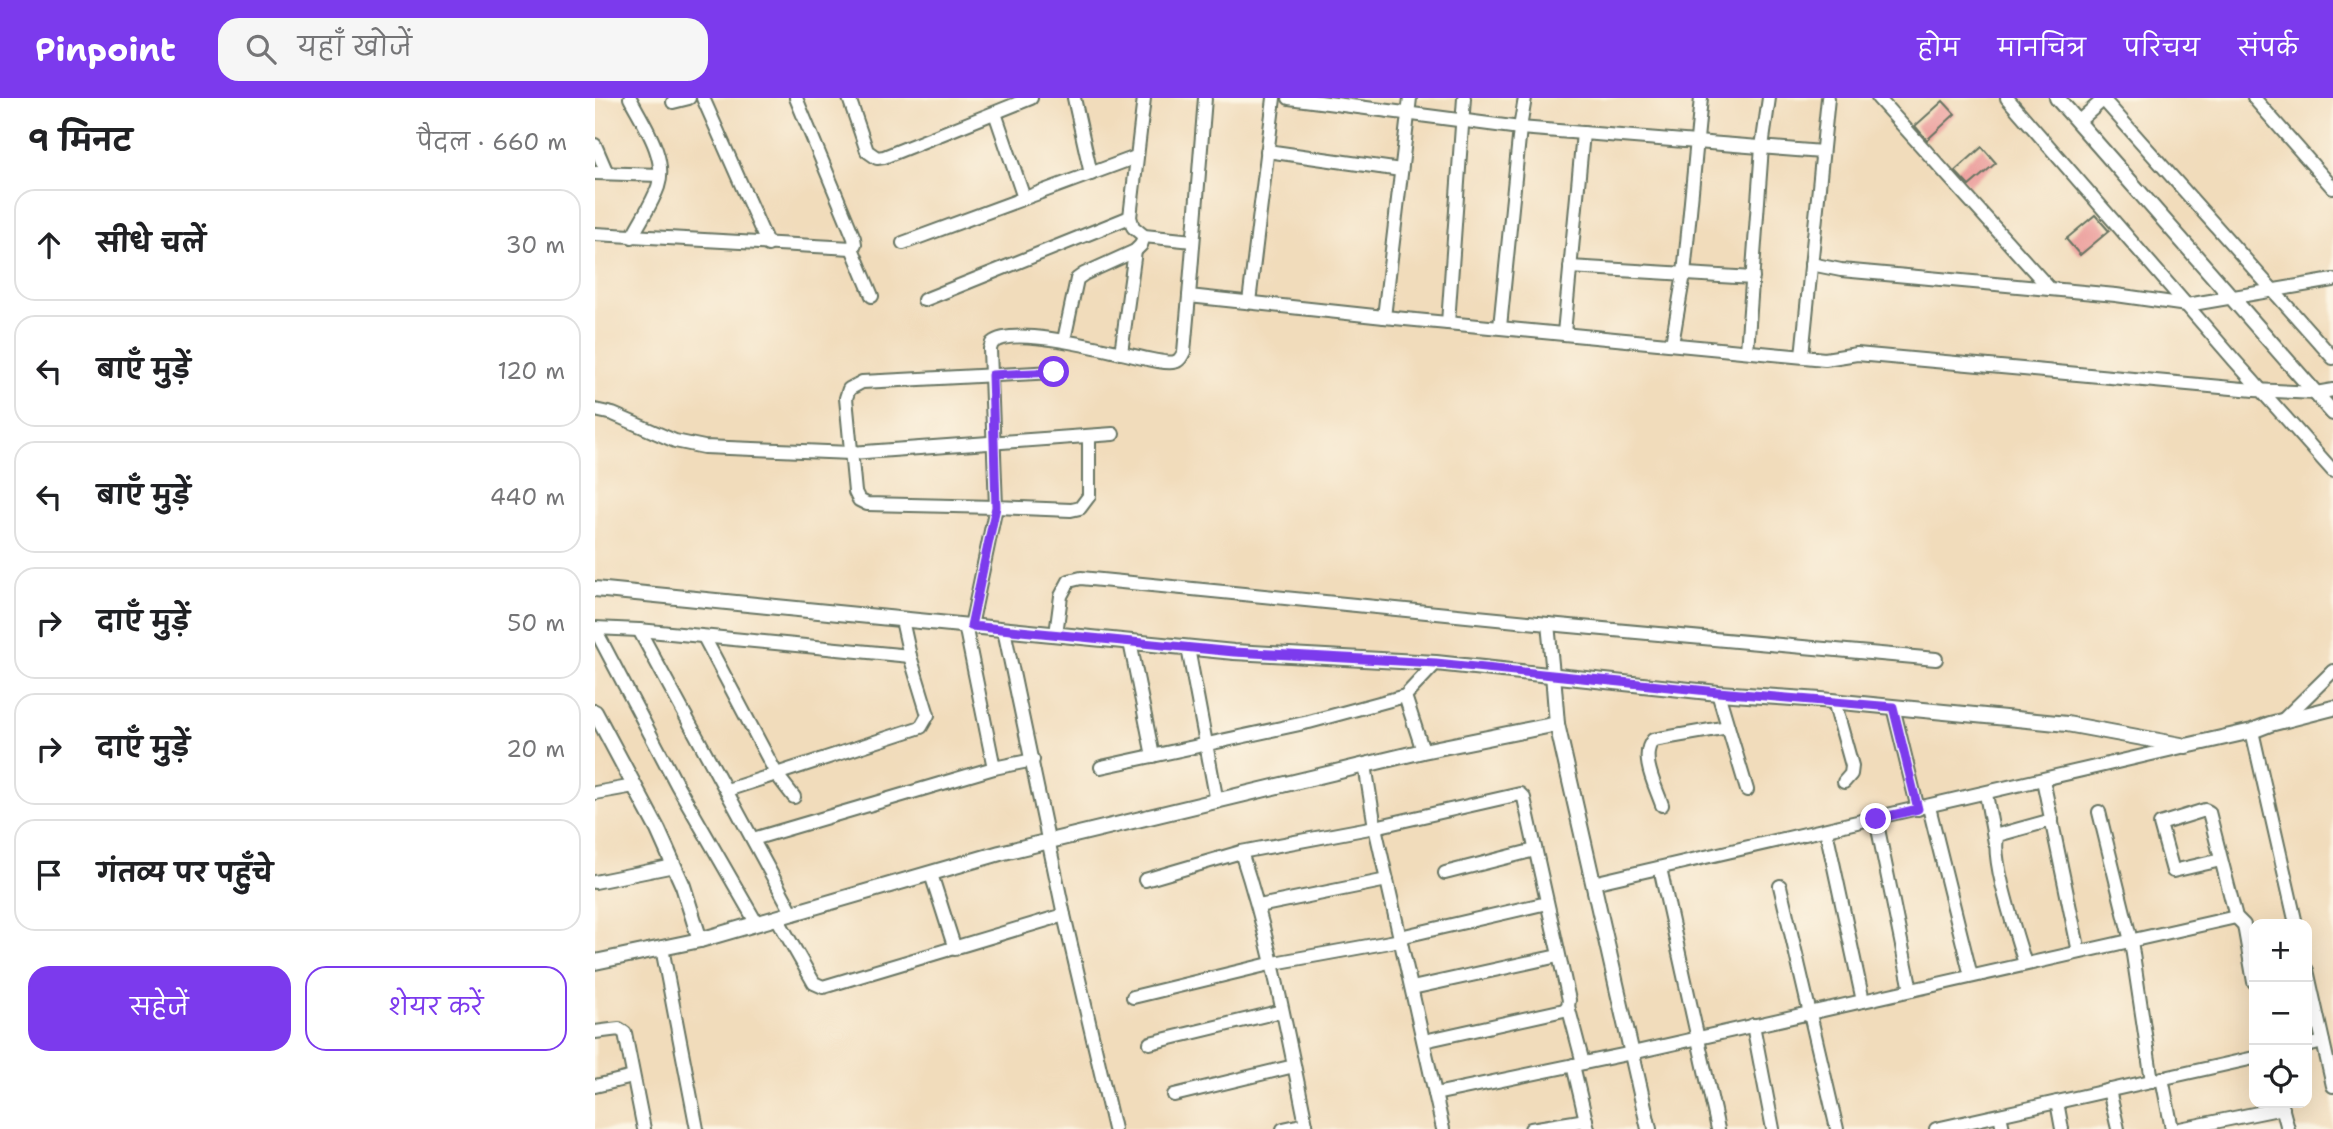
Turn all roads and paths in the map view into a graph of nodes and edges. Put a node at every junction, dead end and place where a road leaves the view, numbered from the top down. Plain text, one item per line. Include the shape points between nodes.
1 (630, 98) edge
2 (689, 98) edge
3 (703, 98) edge
4 (796, 98) edge
5 (849, 98) edge
6 (1031, 98) edge
7 (1074, 98) edge
8 (1144, 98) edge
9 (1205, 98) edge
10 (1273, 98) edge
11 (1289, 98) edge
12 (1410, 98) edge
13 (1464, 98) edge
14 (1525, 98) edge
15 (1701, 98) edge
16 (1769, 98) edge
17 (1828, 98) edge
18 (1878, 98) edge
19 (2007, 98) edge
20 (2057, 98) edge
21 (2103, 99) edge
22 (2257, 99) edge
23 (1327, 100) edge
24 (673, 102) dead end
25 (995, 113) junction
26 (1408, 113) junction
27 (1461, 120) junction
28 (2078, 122) junction
29 (1520, 128) junction
30 (1583, 133) junction
31 (1696, 142) junction
32 (595, 145) edge
33 (1762, 147) junction
34 (1267, 151) junction
35 (1822, 152) junction
36 (1136, 157) junction
37 (1402, 170) junction
38 (601, 173) edge
39 (1091, 174) junction
40 (660, 175) junction
41 (2331, 182) edge
42 (1024, 198) junction
43 (1131, 217) junction
44 (595, 234) edge
45 (1145, 236) junction
46 (632, 237) junction
47 (1193, 242) junction
48 (903, 243) dead end
49 (768, 245) junction
50 (852, 248) junction
51 (1135, 251) junction
52 (1811, 264) junction
53 (1570, 267) junction
54 (1684, 274) junction
55 (1753, 278) junction
56 (2333, 280) edge
57 (2050, 289) junction
58 (2272, 291) junction
59 (871, 296) dead end
60 (1189, 296) junction
61 (2231, 298) junction
62 (924, 300) dead end
63 (1249, 302) junction
64 (2187, 305) junction
65 (1384, 317) junction
66 (1448, 323) junction
67 (1500, 327) junction
68 (1564, 333) junction
69 (1064, 340) junction
70 (1672, 344) junction
71 (1748, 351) junction
72 (1121, 353) junction
73 (1802, 356) junction
74 (2333, 358) edge
75 (1054, 372) dead end
76 (992, 375) junction
77 (2333, 390) edge
78 (2261, 391) junction
79 (2316, 393) junction
80 (595, 410) edge
81 (2333, 413) edge
82 (1113, 434) dead end
83 (1089, 436) junction
84 (994, 443) junction
85 (852, 453) junction
86 (2333, 471) edge
87 (996, 507) junction
88 (595, 589) edge
89 (902, 620) junction
90 (1548, 624) junction
91 (968, 626) junction
92 (595, 629) edge
93 (639, 630) junction
94 (1005, 630) junction
95 (1056, 635) junction
96 (704, 637) junction
97 (1130, 642) junction
98 (1188, 648) junction
99 (910, 656) junction
100 (1936, 659) dead end
101 (1436, 663) junction
102 (2333, 671) edge
103 (1553, 674) junction
104 (1718, 692) junction
105 (1405, 696) junction
106 (1834, 701) junction
107 (1893, 707) junction
108 (2333, 708) edge
109 (595, 712) edge
110 (2282, 721) junction
111 (1557, 724) junction
112 (1728, 727) junction
113 (600, 732) edge
114 (2252, 732) junction
115 (1206, 744) junction
116 (2186, 746) junction
117 (1423, 751) junction
118 (1153, 756) junction
119 (1033, 760) junction
120 (1365, 765) junction
121 (1101, 767) dead end
122 (994, 768) junction
123 (777, 775) junction
124 (2043, 780) junction
125 (1844, 782) dead end
126 (634, 786) junction
127 (727, 790) junction
128 (1747, 790) dead end
129 (595, 793) edge
130 (1986, 794) junction
131 (794, 797) dead end
132 (1217, 802) junction
133 (1662, 805) dead end
134 (1923, 808) junction
135 (2099, 812) dead end
136 (1876, 819) junction
137 (2052, 820) junction
138 (1375, 827) junction
139 (1826, 830) junction
140 (753, 839) junction
141 (1050, 841) junction
142 (1995, 843) junction
143 (1535, 850) junction
144 (1241, 852) junction
145 (2221, 860) junction
146 (674, 866) junction
147 (1660, 868) junction
148 (1445, 873) dead end
149 (931, 874) junction
150 (1145, 880) dead end
151 (1387, 880) junction
152 (595, 883) edge
153 (1593, 883) junction
154 (1780, 886) dead end
155 (1547, 903) junction
156 (1259, 906) junction
157 (793, 914) junction
158 (1064, 915) junction
159 (2236, 917) junction
160 (778, 918) junction
161 (2295, 919) edge
162 (757, 924) junction
163 (1400, 939) junction
164 (700, 940) junction
165 (2131, 941) junction
166 (662, 948) junction
167 (955, 949) junction
168 (2079, 952) junction
169 (1558, 956) junction
170 (2249, 956) edge
171 (595, 962) edge
172 (1274, 963) junction
173 (2025, 964) junction
174 (1971, 976) junction
175 (2310, 982) edge
176 (1412, 988) junction
177 (1911, 990) junction
178 (1133, 997) dead end
179 (1863, 1001) junction
180 (1568, 1006) junction
181 (1282, 1011) junction
182 (1809, 1013) junction
183 (1753, 1026) junction
184 (595, 1032) edge
185 (1697, 1038) junction
186 (1424, 1041) junction
187 (2323, 1042) junction
188 (1150, 1043) dead end
189 (2311, 1045) edge
190 (1632, 1053) junction
191 (2249, 1059) edge
192 (1578, 1064) junction
193 (1294, 1066) junction
194 (633, 1077) junction
195 (2157, 1080) junction
196 (595, 1086) edge
197 (2333, 1086) edge
198 (2109, 1090) junction
199 (1435, 1094) junction
200 (1174, 1096) dead end
201 (2057, 1102) junction
202 (2269, 1108) edge
203 (2283, 1108) edge
204 (2000, 1115) junction
205 (1587, 1125) edge
206 (1307, 1126) edge
207 (1944, 1128) edge
208 (644, 1129) edge
209 (697, 1129) edge
210 (1114, 1129) edge
211 (1283, 1129) edge
212 (1443, 1129) edge
213 (1531, 1129) edge
214 (1649, 1129) edge
215 (1718, 1129) edge
216 (1773, 1129) edge
217 (1837, 1129) edge
218 (2003, 1129) edge
219 (2062, 1129) edge
220 (2118, 1129) edge
221 (2172, 1129) edge
222 (2180, 1129) edge
223 (2288, 1129) edge

1 - 40 street via 656,151
2 - 24 street
3 - 49 street
4 - 50 street via 854,238
5 - 25 street via 867,151 877,158
6 - 25 street
7 - 39 street
8 - 36 street
9 - 47 street
10 - 34 street
11 - 23 street
12 - 26 street
13 - 27 street
14 - 29 street
15 - 31 street
16 - 33 street
17 - 35 street
18 - 57 street
19 - 64 street
20 - 28 street
21 - 28 street
21 - 58 street
22 - 41 street
23 - 26 street
25 - 42 street
26 - 27 street
26 - 37 street
27 - 29 street
27 - 66 street
28 - 61 street
29 - 30 street
29 - 67 street
30 - 31 street
30 - 53 street
31 - 33 street
31 - 54 street
32 - 38 street
33 - 35 street
33 - 55 street
34 - 37 street
34 - 63 street
35 - 52 street
36 - 39 street
36 - 43 street
37 - 65 street
38 - 40 street
39 - 42 street
40 - 46 street
42 - 48 street
43 - 45 street via 1133,227
43 - 62 street
44 - 46 street
45 - 47 street
45 - 51 street
46 - 49 street
47 - 60 street
49 - 50 street
50 - 59 street
51 - 69 street via 1077,279
51 - 72 street
52 - 57 street
52 - 73 street
53 - 54 street
53 - 68 street
54 - 55 street
54 - 70 street
55 - 71 street
56 - 58 street
57 - 64 street
58 - 61 street
58 - 74 street
60 - 63 street
60 - 72 street via 1180,359 1174,363
61 - 64 street
61 - 79 street
63 - 65 street
64 - 78 street
65 - 66 street
66 - 67 street
67 - 68 street
68 - 70 street
69 - 72 street
69 - 76 street via 996,340 990,349
70 - 71 street
71 - 73 street
73 - 78 street via 1825,359 1857,354
75 - 76 street
76 - 84 street
76 - 85 street via 853,385 846,398
77 - 79 street
78 - 79 street
78 - 86 street
79 - 81 street
80 - 85 street via 675,441 704,447
82 - 83 street
83 - 84 street
83 - 87 street via 1089,496 1080,508
84 - 85 street
84 - 87 street
85 - 87 street via 855,492 867,504
87 - 91 street
88 - 89 street
89 - 91 street
89 - 99 street
90 - 95 street via 1081,578 1069,581 1061,596
90 - 100 street
90 - 103 street
91 - 94 street
91 - 122 street
92 - 93 street
92 - 162 street
93 - 96 street
93 - 127 street
94 - 95 street
94 - 119 street
95 - 97 street
96 - 99 street
96 - 123 street
97 - 98 street
97 - 118 street
98 - 101 street
98 - 115 street
99 - 123 street via 928,715 921,727
101 - 103 street
101 - 105 street
102 - 110 street
103 - 104 street
103 - 111 street
104 - 106 street
104 - 112 street
105 - 115 street
105 - 117 street
106 - 107 street
106 - 125 street via 1852,766
107 - 116 street via 2067,724
107 - 134 street
108 - 110 street
109 - 113 street
110 - 114 street
111 - 117 street
111 - 153 street
112 - 128 street
112 - 133 street via 1653,740 1647,758
113 - 126 street
114 - 116 street
114 - 161 street
115 - 118 street
115 - 132 street
116 - 124 street
117 - 120 street
118 - 121 street
119 - 122 street
119 - 141 street
120 - 132 street
120 - 138 street
122 - 140 street
123 - 127 street
123 - 131 street
124 - 130 street
124 - 137 street
126 - 129 street
126 - 146 street
127 - 140 street
130 - 134 street
130 - 142 street
132 - 141 street
134 - 136 street
134 - 174 street
135 - 165 street
136 - 139 street
136 - 177 street
137 - 142 street via 1999,835
137 - 168 street
138 - 143 street via 1520,794
138 - 144 street
138 - 151 street
139 - 147 street
139 - 179 street
140 - 157 street
141 - 149 street
141 - 158 street
142 - 173 street
143 - 148 street
143 - 155 street
144 - 150 street
144 - 156 street
145 - 145 street via 2207,810 2160,824 2173,871
145 - 159 street
146 - 152 street
146 - 164 street
147 - 153 street
147 - 185 street
149 - 157 street
149 - 167 street
151 - 156 street
151 - 163 street
153 - 190 street
154 - 182 street
155 - 163 street
155 - 169 street
156 - 172 street
157 - 160 street
158 - 167 street
158 - 210 street
159 - 165 street
159 - 170 street via 2243,925
160 - 162 street
160 - 167 street via 814,983 823,987
162 - 164 street
163 - 172 street
163 - 176 street
164 - 166 street
165 - 168 street
165 - 195 street
166 - 171 street
166 - 209 street
168 - 173 street
169 - 176 street
169 - 180 street
172 - 178 street
172 - 181 street
173 - 174 street
174 - 177 street
175 - 187 street
176 - 186 street
177 - 179 street
179 - 182 street
180 - 186 street
180 - 192 street
181 - 188 street
181 - 193 street
182 - 183 street
182 - 217 street
183 - 185 street
183 - 216 street
184 - 194 street via 619,1029 625,1033
185 - 190 street
185 - 215 street
186 - 199 street
187 - 189 street
187 - 197 street
190 - 192 street
190 - 214 street
191 - 195 street
192 - 199 street
192 - 205 street
193 - 200 street
193 - 206 street
194 - 196 street
194 - 208 street
195 - 198 street
195 - 221 street
198 - 201 street
198 - 220 street
199 - 212 street
201 - 204 street
201 - 219 street
202 - 222 street
203 - 223 street
204 - 207 street
204 - 218 street
205 - 213 street
206 - 211 street

